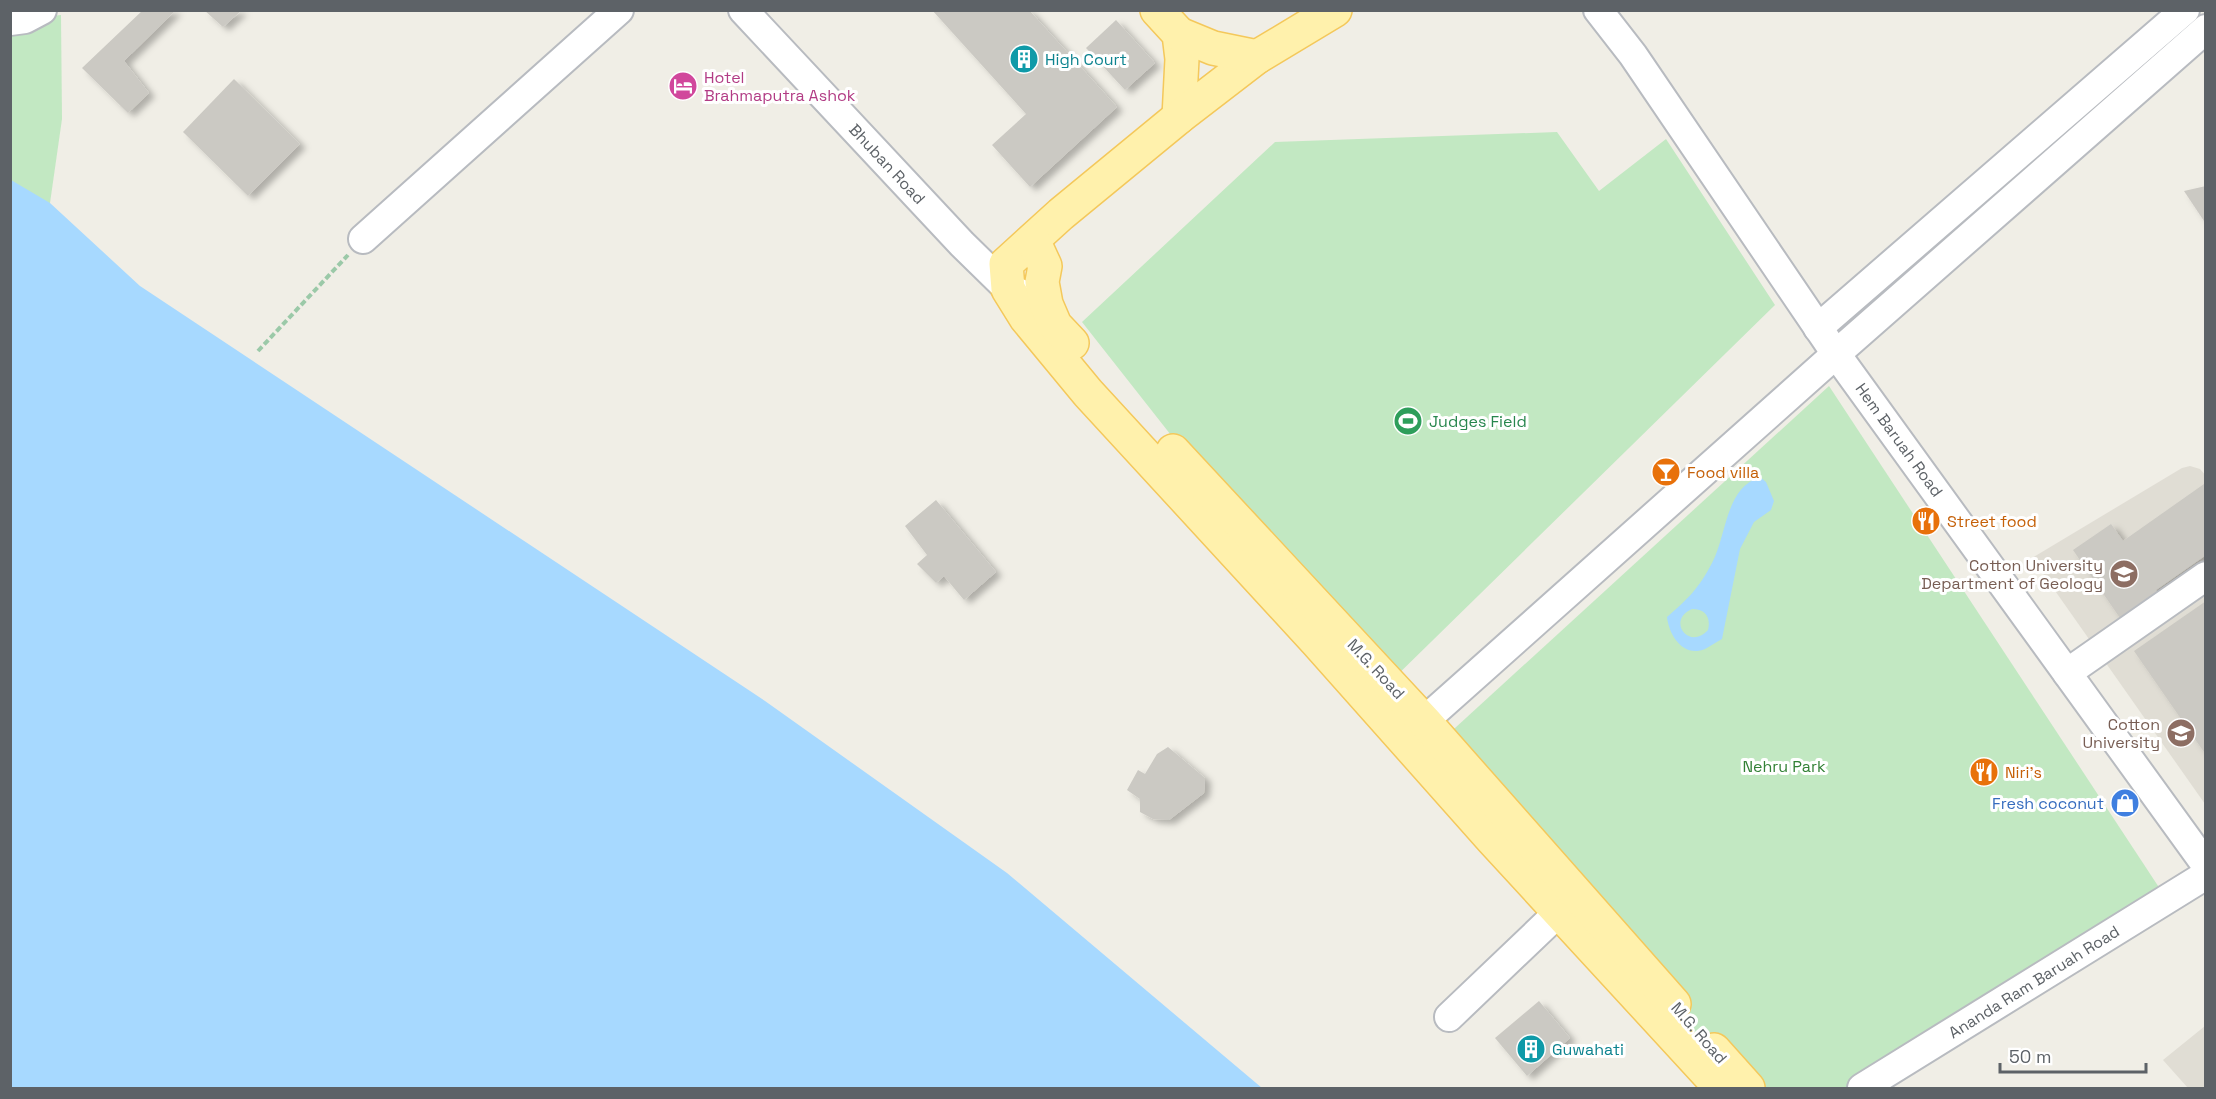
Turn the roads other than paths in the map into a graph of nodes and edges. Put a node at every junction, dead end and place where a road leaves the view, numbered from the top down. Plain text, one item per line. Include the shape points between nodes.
1 (42, 10) edge
2 (619, 10) edge
3 (743, 10) edge
4 (1157, 10) edge
5 (1335, 10) edge
6 (1598, 10) edge
7 (2185, 10) edge
8 (10, 21) edge
9 (2205, 30) edge
10 (1179, 34) junction
11 (1257, 57) junction
12 (1179, 117) junction
13 (363, 239) road end
14 (1033, 240) junction
15 (1008, 289) junction
16 (1046, 304) junction
17 (1818, 328) junction
18 (1836, 354) junction
19 (2205, 576) edge
20 (2067, 673) junction
21 (1424, 721) junction
22 (2205, 865) edge
23 (2205, 875) edge
24 (1559, 912) junction
25 (1449, 1017) dead end
26 (1721, 1089) edge
27 (1748, 1089) edge
28 (1862, 1089) edge

1 - 8 street
2 - 13 street
3 - 15 street, Bhuban Road
4 - 10 main road
5 - 11 main road
6 - 17 street, Hem Baruah Road via 1633,55
7 - 17 street
9 - 18 street
10 - 11 main road via 1214,48
10 - 12 main road
11 - 12 main road
12 - 14 main road
14 - 15 main road via 1006,264
14 - 16 main road, M.G. Road via 1045,266 1042,282
15 - 16 street
15 - 24 main road via 1026,318 1088,393
16 - 21 main road, M.G. Road via 1055,326
17 - 18 street, Hem Baruah Road
18 - 20 street, Hem Baruah Road
18 - 21 street
19 - 20 street
20 - 22 street, Hem Baruah Road
21 - 27 main road, M.G. Road
23 - 28 street, Ananda Ram Baruah Road
24 - 25 street
24 - 26 main road

